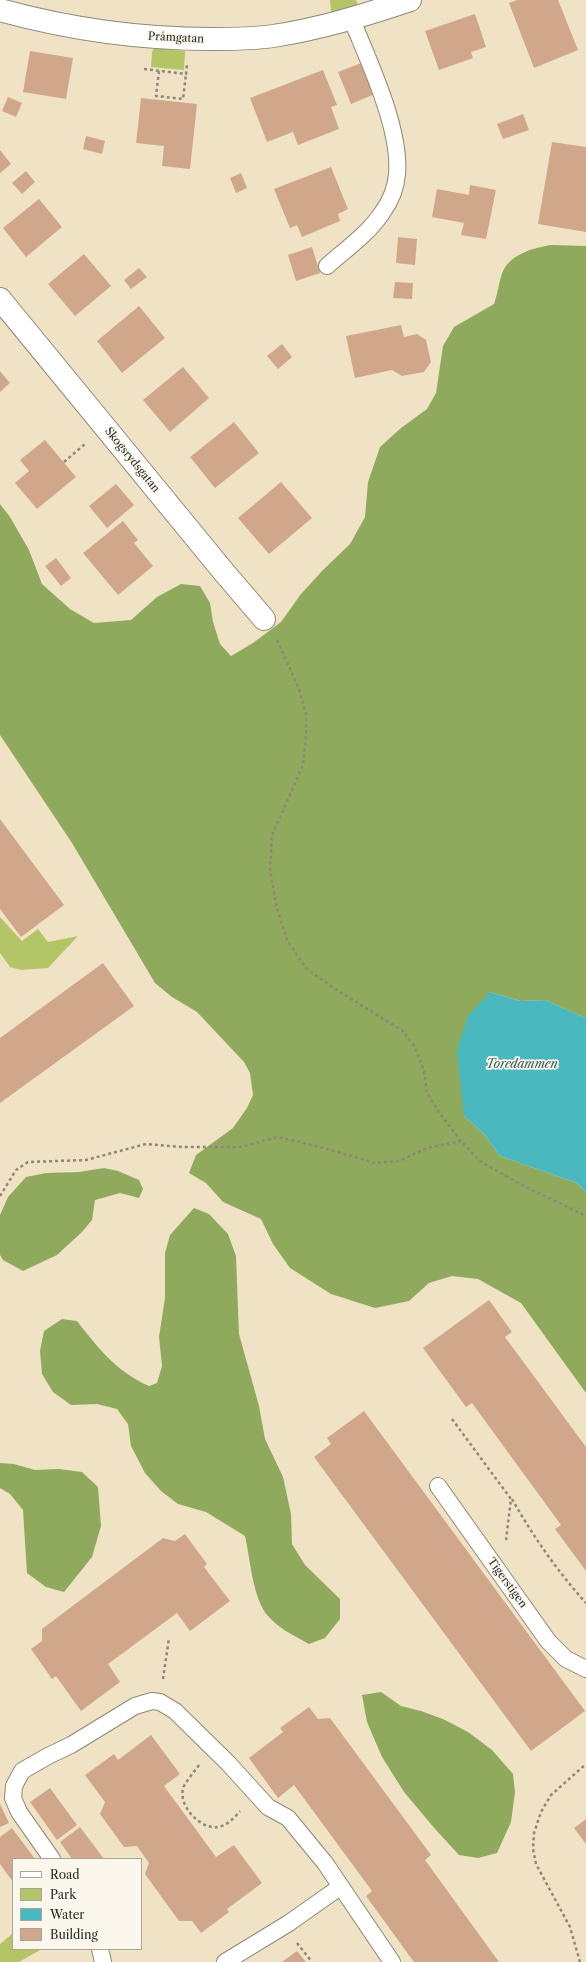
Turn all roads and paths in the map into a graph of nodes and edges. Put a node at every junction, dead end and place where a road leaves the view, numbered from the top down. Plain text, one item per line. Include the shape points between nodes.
1 (410, 0) edge
2 (10, 8) edge
3 (352, 20) junction
4 (159, 71) dead end
5 (186, 74) dead end
6 (327, 266) dead end
7 (0, 299) edge
8 (264, 619) dead end
9 (276, 638) dead end
10 (461, 1141) junction
11 (0, 1196) edge
12 (586, 1216) edge
13 (452, 1419) dead end
14 (438, 1486) dead end
15 (511, 1499) junction
16 (501, 1575) junction
17 (586, 1603) edge
18 (169, 1638) dead end
19 (586, 1669) edge
20 (160, 1702) junction
21 (212, 1747) junction
22 (586, 1764) edge
23 (256, 1794) junction
24 (51, 1858) edge
25 (340, 1887) junction
26 (100, 1950) edge
27 (103, 1962) edge
28 (226, 1962) edge
29 (392, 1962) edge
30 (580, 1962) edge

1 - 3 street, Pråmgatan
2 - 3 street, Pråmgatan via 95,30 154,38 238,39 271,36
3 - 6 lane via 391,121 397,174 393,194 382,214
4 - 5 path via 156,96 183,99
7 - 8 street, Skogsrydsgatan
9 - 10 path via 299,689 306,714 303,764 272,835 270,871 287,940 306,968 403,1031 415,1047 424,1071 427,1093
10 - 11 path via 427,1148 399,1161 376,1163 278,1137 241,1147 146,1144 86,1160 28,1162 16,1170
10 - 12 path via 480,1161 518,1183
13 - 15 path
14 - 16 lane, Tigerstigen
15 - 16 path
15 - 17 path via 531,1532
16 - 19 lane, Tigerstigen via 548,1641 566,1659
18 - 20 path
20 - 21 lane via 175,1711
20 - 24 lane via 152,1701 135,1706 22,1771 14,1786 13,1798 19,1812
21 - 23 lane
21 - 23 path via 184,1786 184,1804 191,1814 213,1828 220,1827 231,1820
22 - 30 path via 551,1795 541,1812 534,1833 533,1849 536,1864 570,1927
23 - 25 lane via 268,1807 288,1818 325,1863
25 - 28 lane via 289,1923
25 - 29 lane
26 - 27 lane

